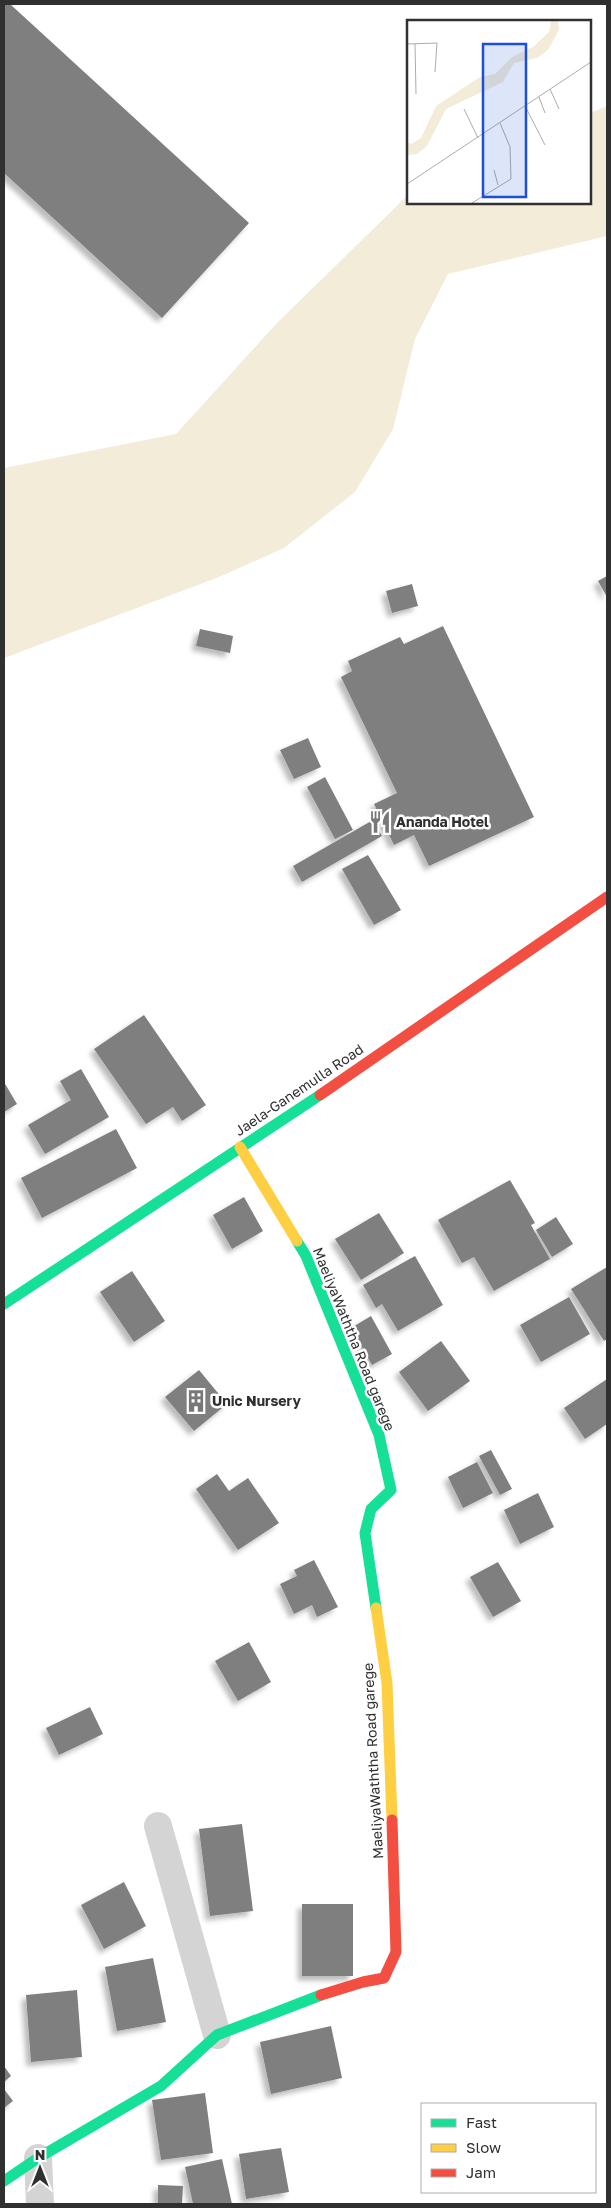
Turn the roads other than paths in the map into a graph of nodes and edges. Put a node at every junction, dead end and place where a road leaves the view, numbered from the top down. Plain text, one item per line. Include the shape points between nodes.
1 (605, 904) edge
2 (240, 1147) junction
3 (4, 1304) edge
4 (158, 1826) dead end
5 (218, 2035) junction
6 (38, 2158) junction
7 (4, 2181) edge
8 (40, 2204) edge

1 - 2 street, Jaela-Ganemulla Road
2 - 3 street, Jaela-Ganemulla Road
2 - 5 street, MaeliyaWaththa Road garege via 306,1256 379,1435 391,1490 371,1509 365,1533 386,1683 396,1952 384,1978 307,2000
4 - 5 street
5 - 6 street, MaeliyaWaththa Road garege via 161,2086
6 - 7 street, MaeliyaWaththa Road garege
6 - 8 street

